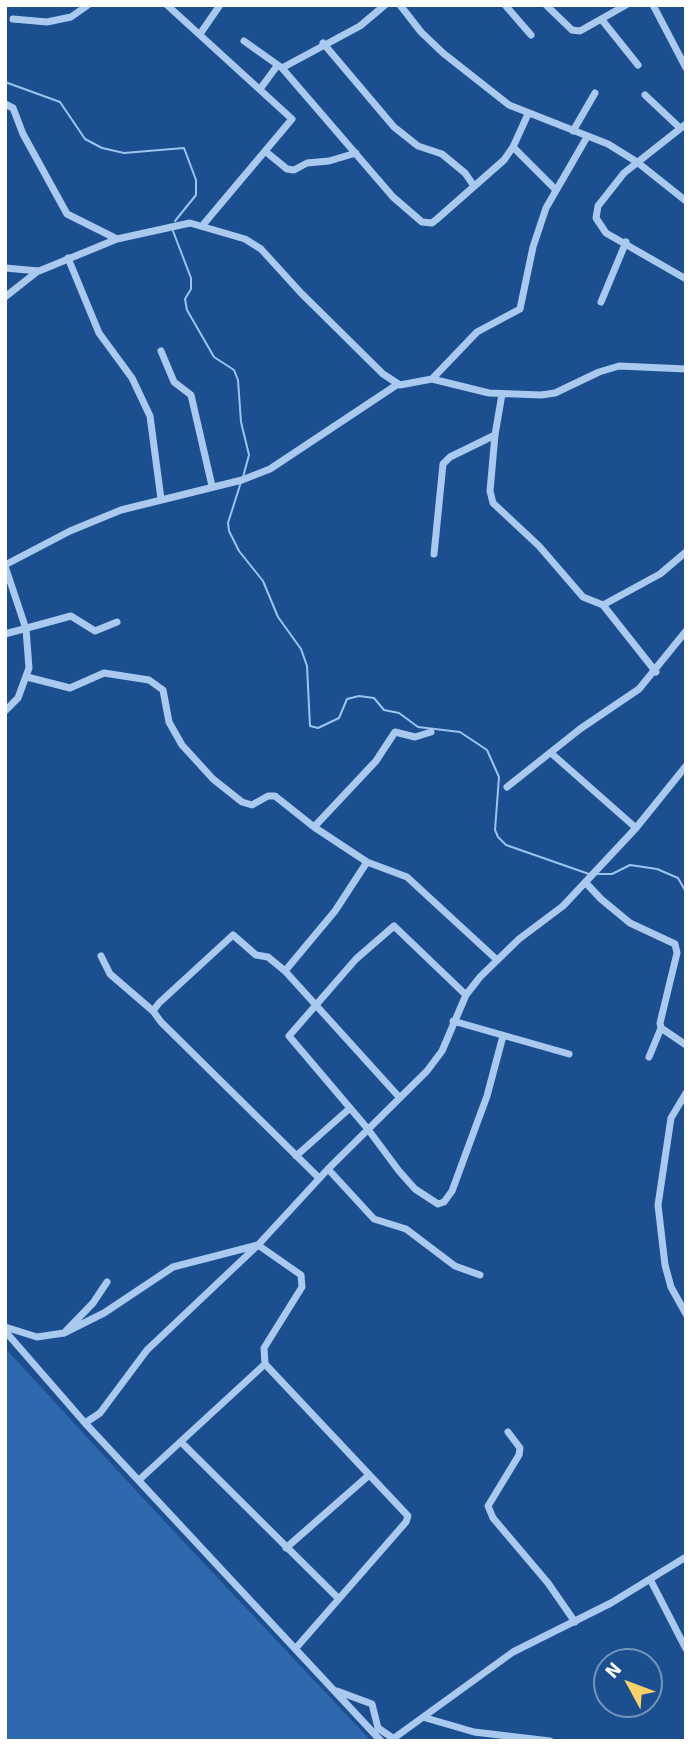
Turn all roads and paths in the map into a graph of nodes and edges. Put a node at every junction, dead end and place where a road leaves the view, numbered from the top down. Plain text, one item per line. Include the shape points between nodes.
1 (88, 5) edge
2 (167, 5) edge
3 (220, 5) edge
4 (385, 5) edge
5 (400, 5) edge
6 (505, 5) edge
7 (546, 5) edge
8 (626, 5) edge
9 (653, 5) edge
10 (13, 19) dead end
11 (602, 20) junction
12 (200, 34) junction
13 (531, 35) dead end
14 (244, 41) dead end
15 (323, 43) junction
16 (638, 65) dead end
17 (279, 67) junction
18 (686, 68) edge
19 (260, 89) junction
20 (595, 93) dead end
21 (645, 95) dead end
22 (5, 104) edge
23 (528, 114) junction
24 (684, 127) edge
25 (573, 131) junction
26 (587, 136) junction
27 (513, 147) junction
28 (265, 151) junction
29 (356, 153) junction
30 (637, 162) junction
31 (474, 186) junction
32 (555, 189) junction
33 (686, 201) edge
34 (202, 226) junction
35 (117, 239) junction
36 (626, 242) junction
37 (68, 258) junction
38 (5, 268) edge
39 (38, 271) junction
40 (686, 279) edge
41 (5, 296) edge
42 (601, 302) dead end
43 (161, 351) dead end
44 (686, 369) edge
45 (432, 379) junction
46 (398, 384) junction
47 (502, 394) junction
48 (495, 435) junction
49 (212, 486) junction
50 (161, 499) junction
51 (686, 552) edge
52 (434, 554) dead end
53 (5, 565) edge
54 (603, 605) junction
55 (117, 622) dead end
56 (26, 629) junction
57 (686, 631) edge
58 (5, 634) edge
59 (656, 672) junction
60 (27, 677) junction
61 (5, 711) edge
62 (431, 732) dead end
63 (551, 753) junction
64 (686, 766) edge
65 (507, 788) dead end
66 (314, 827) junction
67 (636, 828) junction
68 (366, 862) junction
69 (587, 881) junction
70 (101, 956) dead end
71 (496, 959) junction
72 (285, 971) junction
73 (466, 995) junction
74 (317, 1005) junction
75 (153, 1011) junction
76 (453, 1021) junction
77 (661, 1028) junction
78 (503, 1036) junction
79 (686, 1045) edge
80 (569, 1054) dead end
81 (649, 1057) dead end
82 (686, 1093) edge
83 (400, 1098) junction
84 (349, 1108) junction
85 (367, 1128) junction
86 (296, 1156) junction
87 (327, 1169) junction
88 (319, 1178) junction
89 (258, 1245) junction
90 (480, 1276) dead end
91 (107, 1282) dead end
92 (686, 1314) edge
93 (5, 1329) edge
94 (64, 1333) junction
95 (265, 1364) junction
96 (85, 1423) junction
97 (508, 1432) dead end
98 (181, 1443) junction
99 (368, 1476) junction
100 (139, 1480) junction
101 (286, 1548) junction
102 (686, 1557) edge
103 (650, 1579) junction
104 (338, 1598) junction
105 (575, 1622) junction
106 (296, 1648) junction
107 (686, 1649) edge
108 (336, 1691) junction
109 (426, 1718) junction
110 (392, 1740) edge
111 (381, 1741) edge
112 (550, 1741) edge

1 - 10 street via 71,17 47,22
2 - 12 street
3 - 12 street
4 - 15 street via 360,26
5 - 23 street via 453,61 509,105
6 - 13 street
7 - 11 street via 572,30 587,29
8 - 11 street
9 - 18 street
11 - 16 street
12 - 19 street
14 - 17 street
15 - 17 street
15 - 31 street via 394,127 418,146 442,154
17 - 19 street
17 - 29 street
19 - 28 street via 292,119
20 - 25 street
21 - 24 street
22 - 35 street via 13,108 67,214
23 - 25 street
23 - 27 street
24 - 30 street
25 - 26 street
26 - 30 street
26 - 32 street
27 - 31 street
27 - 32 street
28 - 29 street via 294,170
28 - 34 street
29 - 31 street via 393,197 422,222 432,223
30 - 33 street
30 - 36 street via 598,206 596,218 606,233
32 - 45 street via 533,247 520,309 477,332
34 - 35 street via 190,223
34 - 46 street via 245,239 261,249
35 - 37 street
36 - 40 street
36 - 42 street
37 - 39 street
37 - 50 street via 99,332 132,377 150,416
38 - 39 street
39 - 41 street
43 - 49 street via 174,382 191,394
44 - 47 street via 619,366 555,393
45 - 46 street
45 - 47 street
46 - 49 street via 270,469
47 - 48 street
48 - 52 street via 443,464
48 - 54 street via 493,503 583,597
49 - 50 street
50 - 53 street via 70,531
51 - 54 street via 660,574
53 - 56 street
54 - 59 street
55 - 56 street via 95,631 71,616
56 - 58 street
56 - 60 street
57 - 59 street
59 - 63 street
60 - 61 street via 18,698
60 - 66 street via 70,688 104,673 149,680 163,690 169,722 178,739 213,779 248,805 275,796
62 - 66 street via 415,737 395,732 376,761
63 - 65 street
63 - 67 street
64 - 67 street
66 - 68 street
67 - 69 street
68 - 71 street via 414,882
68 - 72 street via 335,911
69 - 71 street
69 - 77 street via 631,923 677,948
70 - 75 street via 110,974
71 - 73 street
72 - 74 street
72 - 75 street via 232,935
73 - 74 street via 394,926
73 - 76 street
74 - 83 street
74 - 84 street via 289,1036
75 - 86 street
76 - 78 street
76 - 83 street via 436,1060
77 - 79 street
77 - 81 street
78 - 80 street
78 - 85 street via 483,1107 444,1202 432,1202 415,1189
82 - 92 street via 671,1118 658,1205 665,1265
83 - 85 street
84 - 85 street
84 - 86 street
85 - 87 street
86 - 88 street
87 - 88 street
87 - 90 street via 374,1219 406,1229 455,1266
88 - 89 street
89 - 94 street via 173,1268
89 - 95 street via 296,1269 303,1281 264,1348
89 - 96 street via 147,1350 100,1413
91 - 94 street
93 - 94 street via 37,1337
93 - 96 street
95 - 98 street
95 - 99 street
96 - 100 street
97 - 105 street via 520,1448 519,1455 488,1506
98 - 100 street
98 - 101 street
99 - 101 street
99 - 104 street via 408,1516
100 - 106 street
101 - 104 street
102 - 103 street
103 - 105 street
103 - 107 street
104 - 106 street
105 - 109 street via 493,1665
106 - 108 street
108 - 110 street via 372,1704 378,1728
108 - 111 street
109 - 110 street
109 - 112 street via 474,1732

